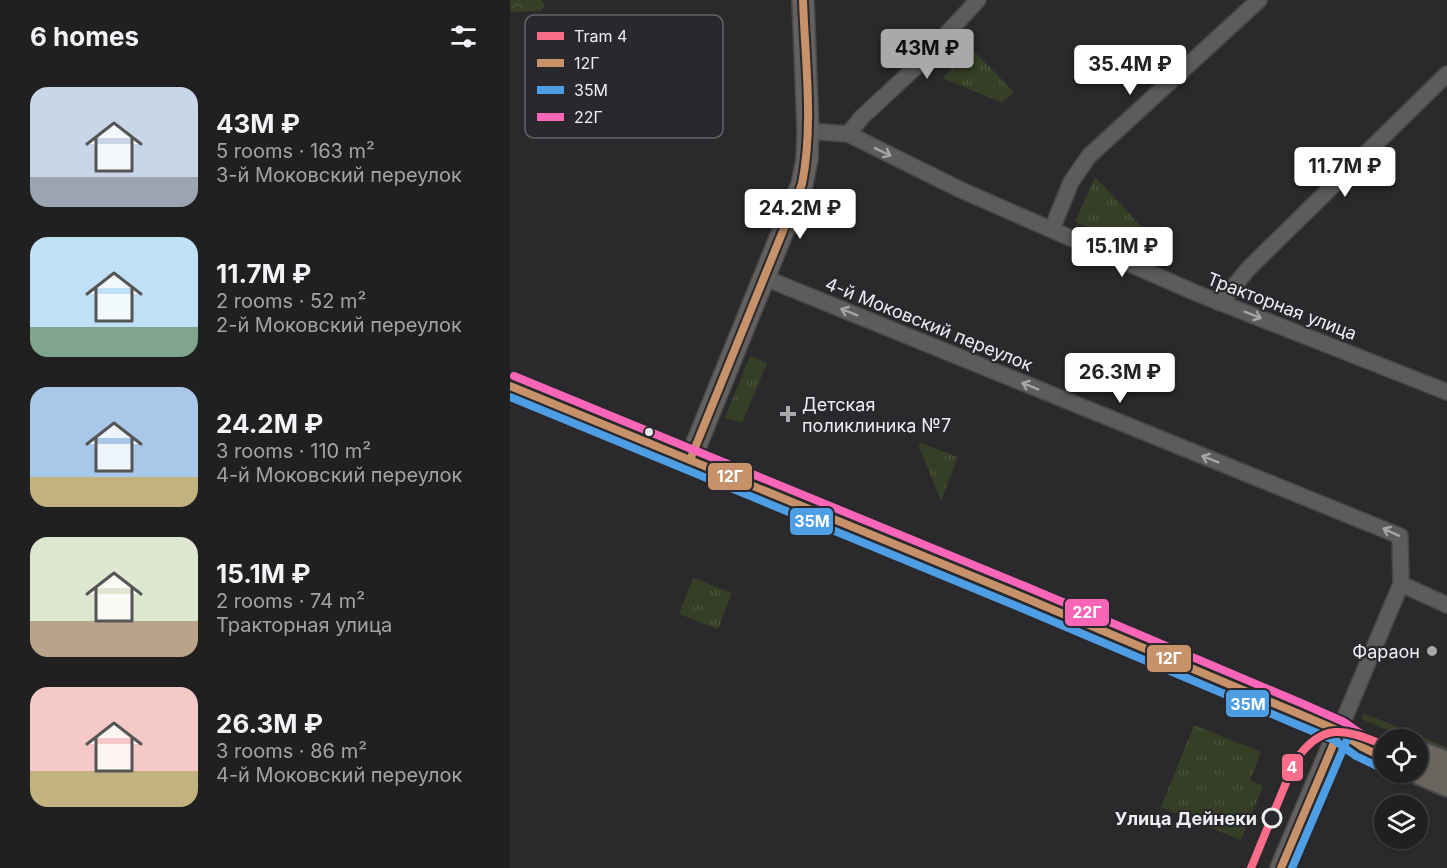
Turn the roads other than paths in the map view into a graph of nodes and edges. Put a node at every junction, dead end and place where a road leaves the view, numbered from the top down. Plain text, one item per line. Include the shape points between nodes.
1 (803, 0) edge
2 (978, 0) edge
3 (1259, 0) edge
4 (1447, 74) edge
5 (807, 131) junction
6 (848, 134) junction
7 (1052, 229) junction
8 (765, 278) junction
9 (1220, 303) junction
10 (510, 386) edge
11 (1447, 392) edge
12 (690, 460) junction
13 (1401, 584) junction
14 (1447, 606) edge
15 (1339, 731) junction
16 (1374, 737) edge
17 (1374, 753) edge
18 (1428, 756) edge
19 (1447, 763) edge
20 (1428, 777) edge
21 (1447, 785) edge
22 (1281, 868) edge

1 - 5 street
2 - 6 street
3 - 7 street via 1089,156 1071,182
4 - 9 street via 1249,268
5 - 6 street, Тракторная улица
5 - 8 street via 802,184
6 -> 7 street, Тракторная улица via 961,190
7 - 9 street, Тракторная улица
8 - 12 street
13 -> 8 street, 4-й Моковский переулок via 1400,536
9 -> 11 street, Тракторная улица
10 - 12 main road
12 - 15 main road
13 - 14 street
13 - 15 street
15 - 16 main road
15 - 17 main road
15 - 22 street
18 - 19 main road
20 - 21 main road

